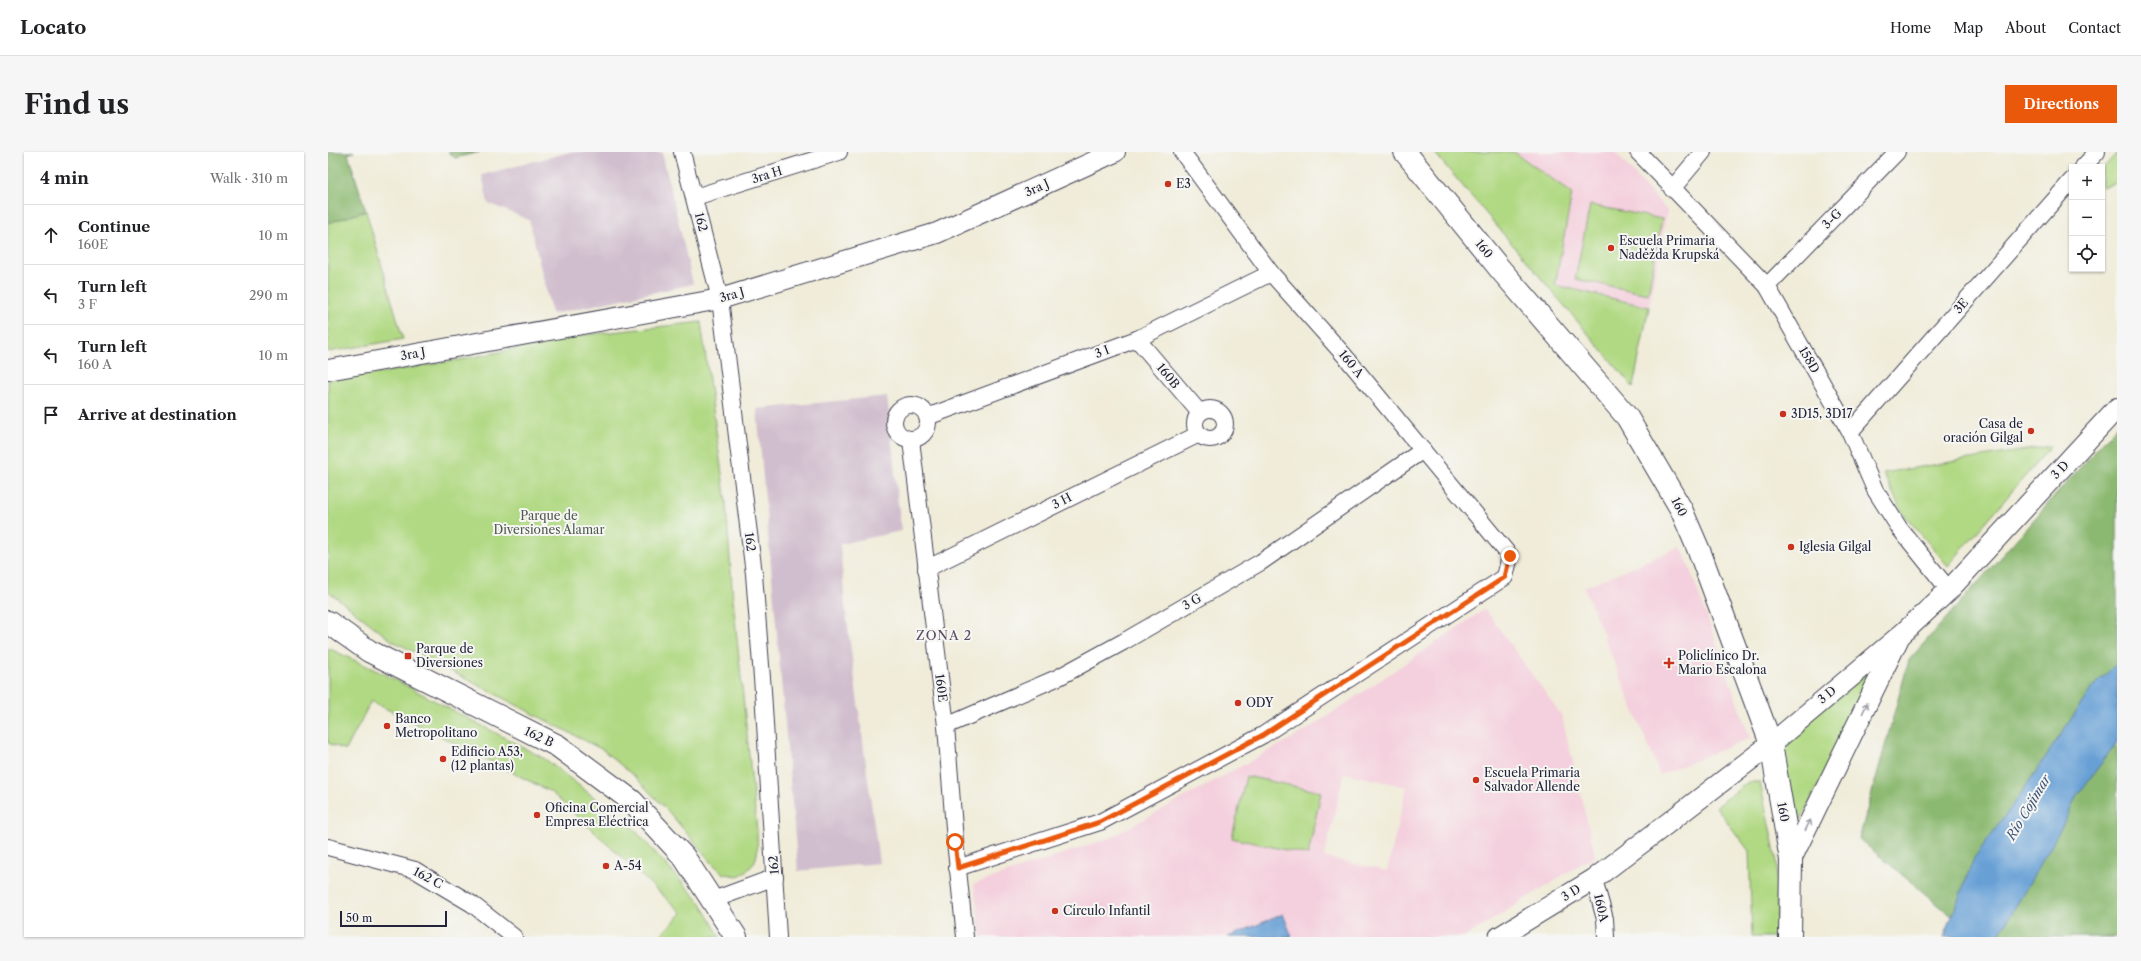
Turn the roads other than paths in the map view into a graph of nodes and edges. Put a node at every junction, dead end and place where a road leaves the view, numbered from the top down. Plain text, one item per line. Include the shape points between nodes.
1 (682, 152) edge
2 (839, 152) edge
3 (1115, 152) edge
4 (1182, 152) edge
5 (1405, 152) edge
6 (1638, 152) edge
7 (1703, 152) edge
8 (2097, 152) edge
9 (1895, 153) edge
10 (2086, 164) edge
11 (2069, 183) edge
12 (1672, 189) junction
13 (695, 197) junction
14 (1271, 272) junction
15 (1767, 286) junction
16 (720, 299) junction
17 (1137, 339) junction
18 (328, 370) edge
19 (2117, 408) edge
20 (1200, 413) junction
21 (927, 417) junction
22 (1850, 432) junction
23 (1199, 434) junction
24 (911, 440) junction
25 (1422, 450) junction
26 (926, 569) junction
27 (1949, 590) junction
28 (328, 622) edge
29 (1902, 634) junction
30 (946, 726) junction
31 (1771, 744) junction
32 (328, 847) edge
33 (1791, 860) junction
34 (958, 868) junction
35 (775, 877) junction
36 (1594, 879) junction
37 (712, 900) junction
38 (514, 937) edge
39 (736, 937) edge
40 (778, 937) edge
41 (965, 937) edge
42 (1499, 937) edge
43 (1606, 937) edge
44 (1790, 937) edge

1 - 13 street, 162
2 - 13 street, 3ra H
3 - 16 street, 3ra J via 937,233
4 - 14 street, 160 A
5 - 31 main road, 160 via 1500,269 1628,417 1682,509
6 - 12 street, 158D
7 - 12 street
8 - 10 street
9 - 15 street, 3-G
11 - 22 street, 3E
12 - 15 street, 158D
13 - 16 street, 162
14 - 17 street, 3 I
14 - 25 street, 160 A
15 - 22 street, 158D
16 - 18 street, 3ra J
16 - 35 street, 162 via 754,574
17 - 20 street, 160B
17 - 21 street, 3 I
19 - 27 street, 3 D
20 - 23 street via 1195,424
20 - 23 street via 1206,410 1218,412 1225,427 1222,433 1213,439
21 - 24 street via 926,430
21 - 24 street via 915,406 909,405 898,410 893,420 896,431 900,436
22 - 27 street, 158D via 1875,490 1900,529
23 - 26 street, 3 H
24 - 26 street, 160E
25 - 30 street, 3 G via 1261,562 1059,677
25 - 34 street, 160 A via 1510,556 1505,577 1263,735 1107,818
26 - 30 street, 160E
27 - 29 street, 3 D
28 - 37 main road, 162 B via 369,651 558,746 632,801 684,857
29 - 31 street, 3 D
33 -> 29 street
30 - 34 street, 160E
31 - 33 main road, 160
31 - 36 street, 3 D
32 - 38 street, 162 C via 415,870 472,904
33 - 44 main road, 160
34 - 41 street, 160E
35 - 37 street
35 - 40 street, 162
36 - 42 street, 3 D
36 - 43 street, 160A via 1605,919
37 - 39 main road, 162 B

